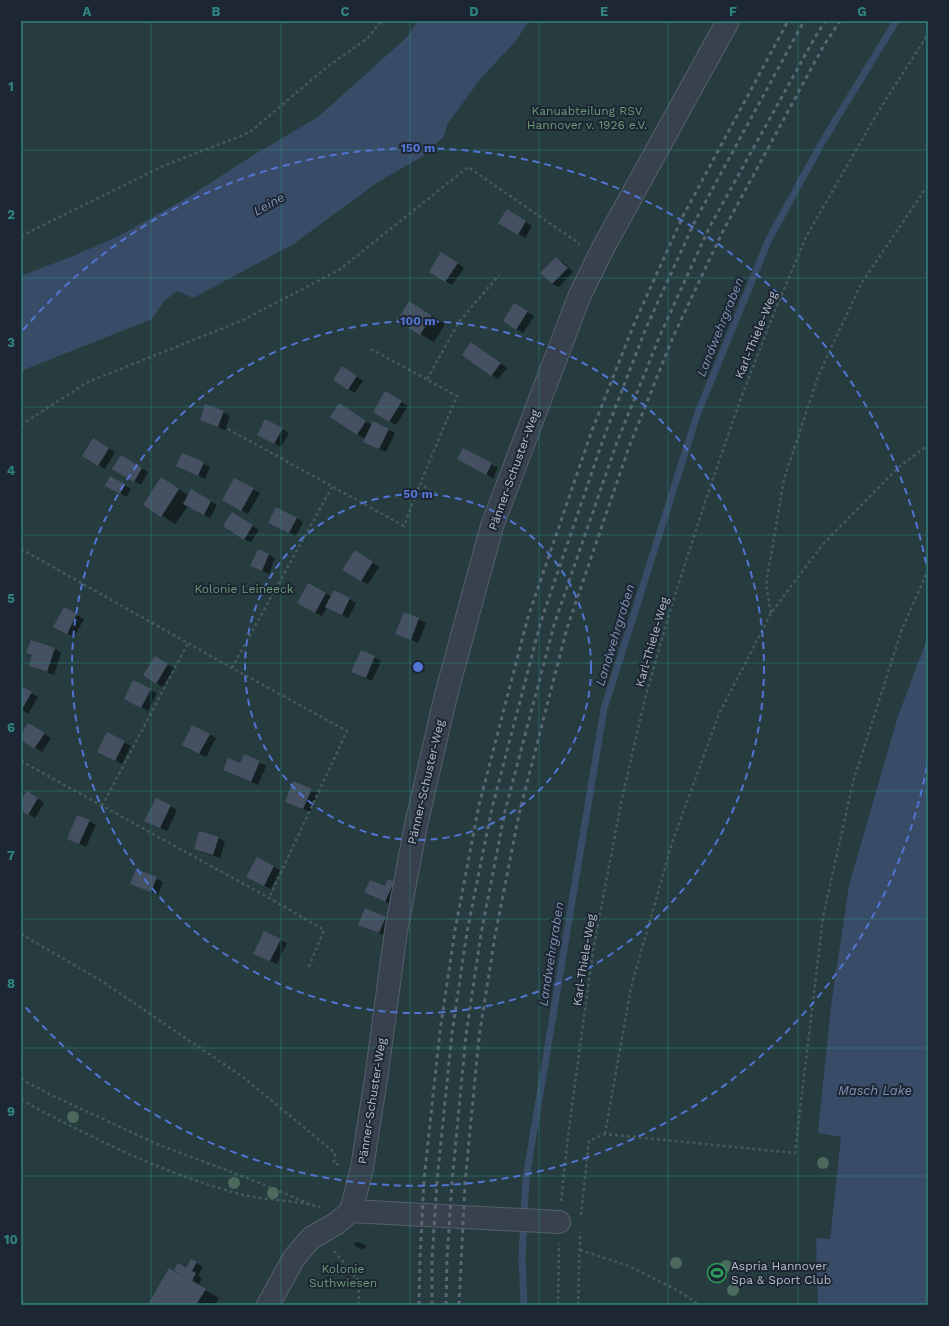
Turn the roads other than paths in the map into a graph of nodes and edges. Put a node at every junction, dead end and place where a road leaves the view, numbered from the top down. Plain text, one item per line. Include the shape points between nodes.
1 (728, 21) edge
2 (351, 1210) junction
3 (559, 1222) road end
4 (268, 1305) edge

1 - 2 lane, Pänner-Schuster-Weg via 601,252 579,297 492,526 446,695 416,825 396,931 378,1072 360,1175
2 - 3 lane
2 - 4 lane via 337,1223 311,1238 294,1258

